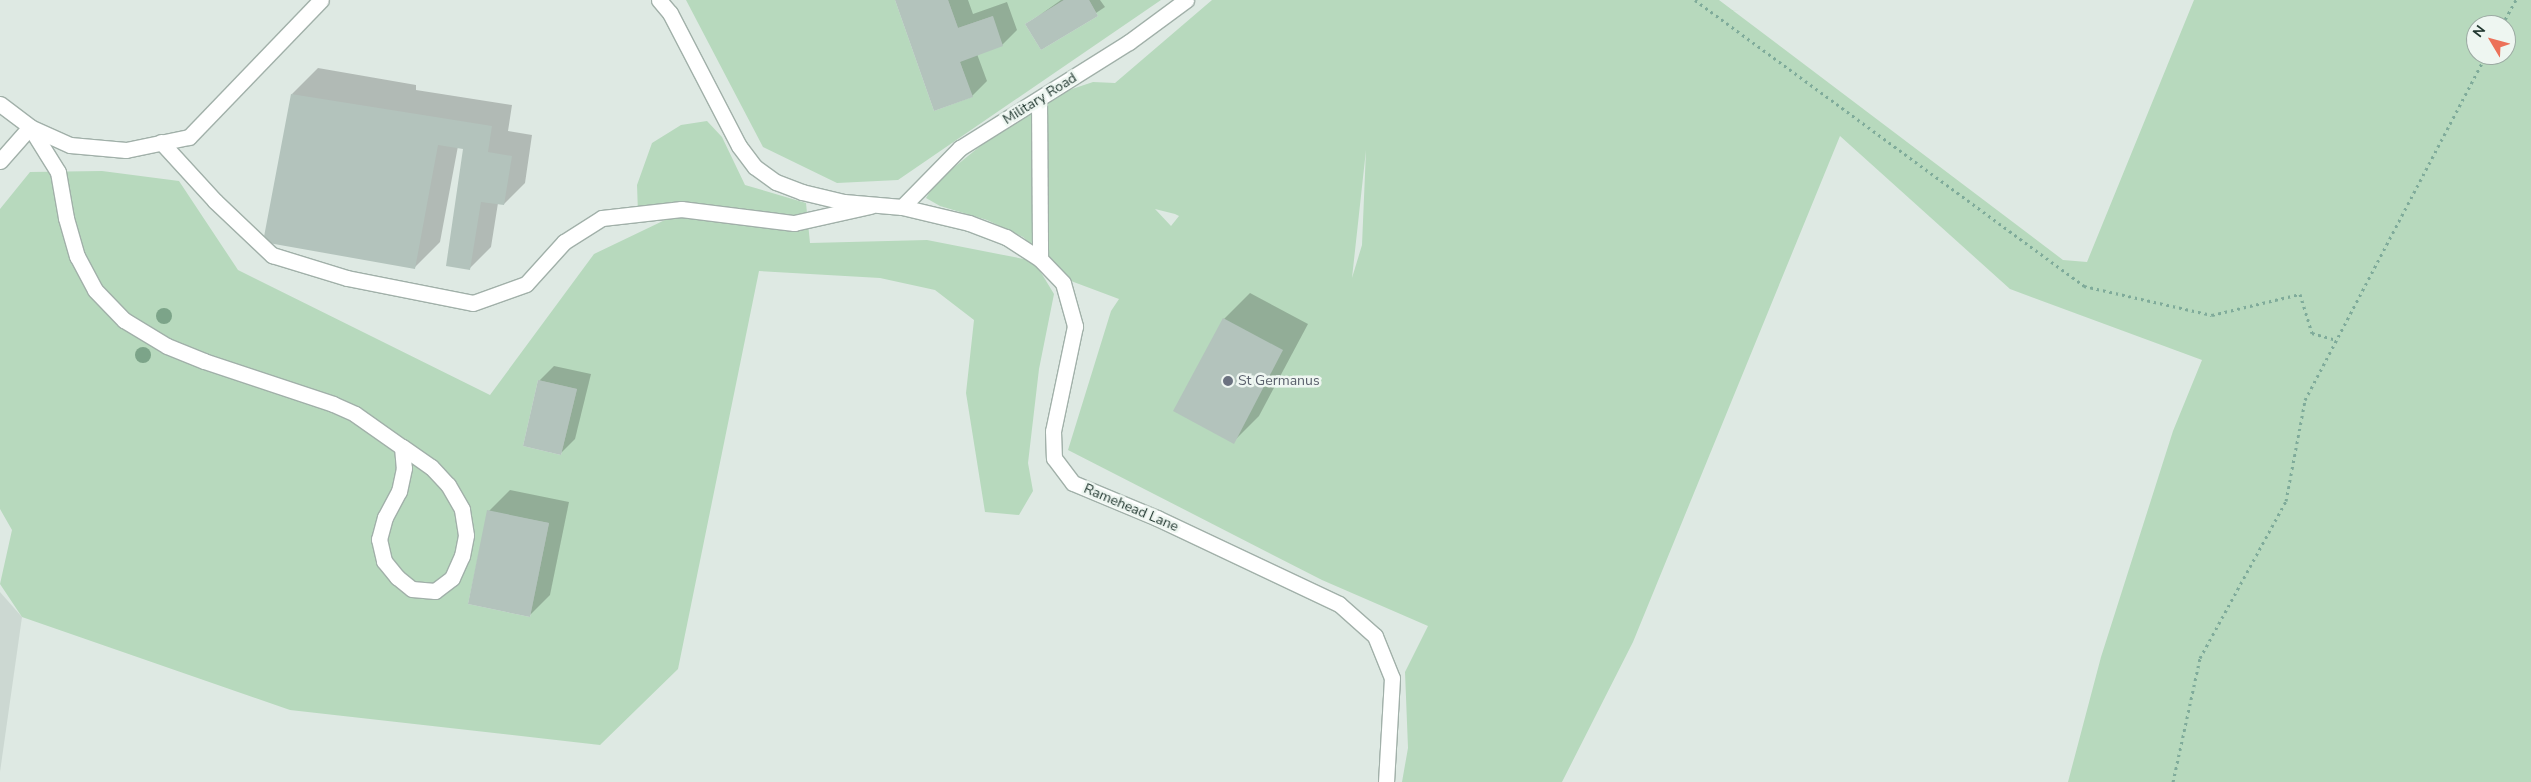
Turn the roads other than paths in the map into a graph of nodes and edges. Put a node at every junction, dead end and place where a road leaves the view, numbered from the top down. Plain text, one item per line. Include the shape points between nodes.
1 (321, 0) edge
2 (659, 0) edge
3 (1186, 0) edge
4 (1039, 100) junction
5 (0, 104) edge
6 (30, 127) junction
7 (161, 142) junction
8 (0, 161) edge
9 (874, 205) junction
10 (902, 207) junction
11 (1040, 259) junction
12 (402, 447) junction
13 (1386, 782) edge

1 - 7 street via 189,137
2 - 9 street via 670,14 739,146 755,167 776,182 802,192
3 - 4 street, Military Road via 1129,42
4 - 10 street, Military Road via 960,148
4 - 11 street
5 - 6 street
6 - 7 street via 70,144 126,150
6 - 8 street
6 - 12 street via 58,172 77,256 96,290 124,320 167,346 355,414
7 - 9 street via 215,201 272,255 347,278 473,303 526,284 564,242 602,218 681,209 794,223
9 - 10 street, Ramehead Lane
10 - 11 street, Ramehead Lane via 969,223 1006,236
11 - 13 street, Ramehead Lane via 1063,284 1075,326 1053,431 1054,458 1073,483 1157,518 1339,604 1375,636 1392,678
12 - 12 street via 404,468 399,491 384,517 379,539 384,561 412,588 435,591 452,578 462,556 466,535 462,509 448,485

